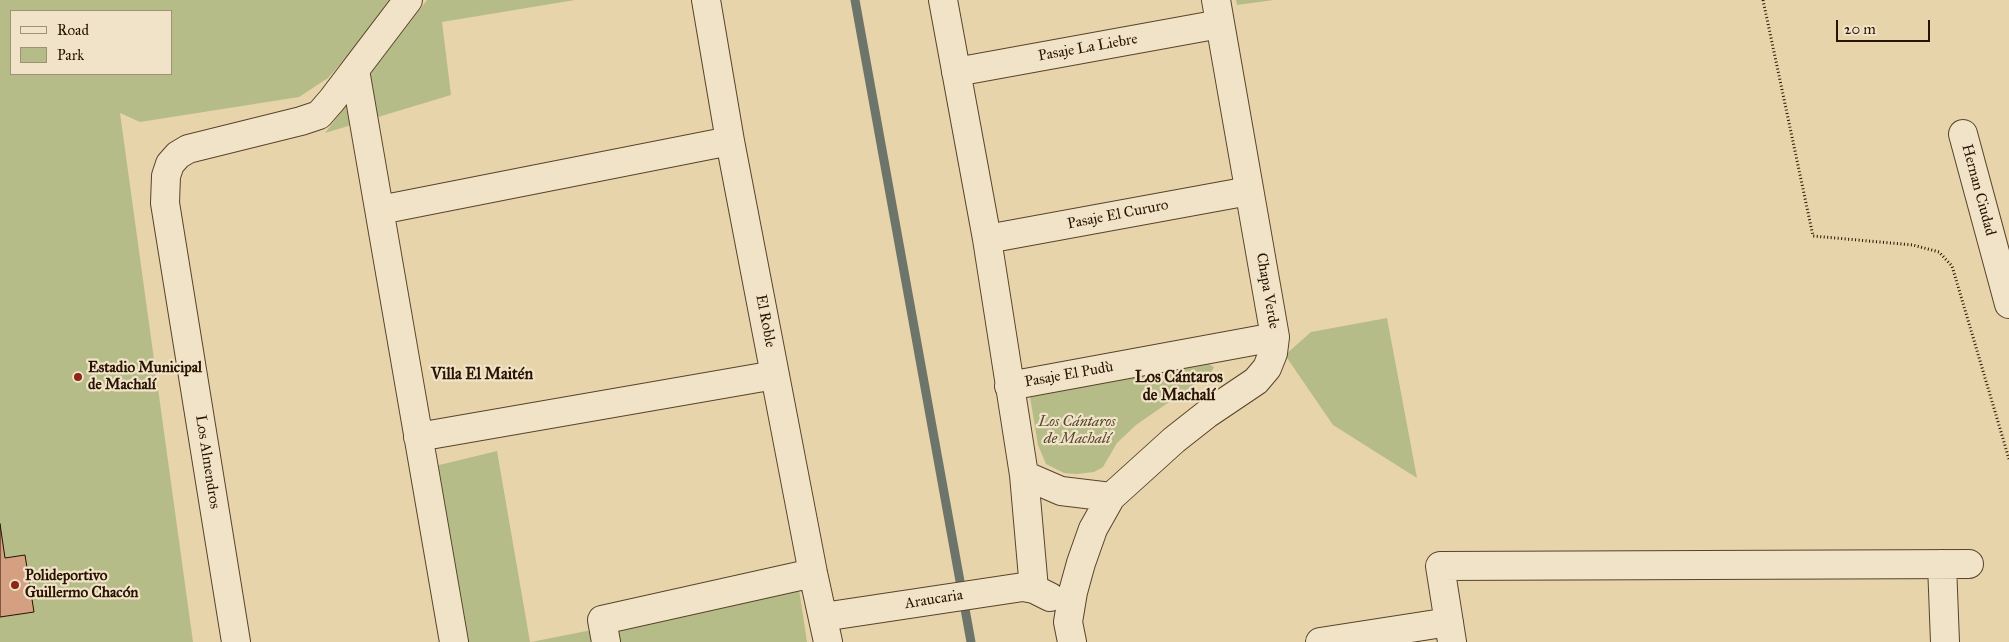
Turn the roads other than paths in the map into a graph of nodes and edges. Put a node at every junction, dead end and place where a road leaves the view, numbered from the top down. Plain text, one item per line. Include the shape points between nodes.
1 (408, 0) edge
2 (706, 0) edge
3 (943, 0) edge
4 (1218, 12) edge
5 (356, 70) junction
6 (956, 72) junction
7 (1963, 134) dead end
8 (730, 142) junction
9 (1249, 190) junction
10 (380, 210) junction
11 (988, 239) junction
12 (2009, 304) edge
13 (1275, 337) junction
14 (775, 376) junction
15 (1009, 386) junction
16 (418, 437) junction
17 (1024, 474) junction
18 (1111, 497) junction
19 (1942, 564) junction
20 (1970, 564) dead end
21 (812, 573) junction
22 (1039, 591) junction
23 (826, 629) edge
24 (1070, 632) edge
25 (1451, 632) edge
26 (236, 642) edge
27 (454, 642) edge
28 (606, 642) edge
29 (1320, 642) edge
30 (1944, 642) edge

1 - 5 street
2 - 8 street, El Roble
3 - 6 street
4 - 6 street, Pasaje La Liebre
4 - 9 street, Chapa Verde
5 - 10 street
5 - 26 street, Los Almendros via 318,115 197,146 178,155 166,176 165,204
6 - 11 street
7 - 12 street, Hernan Ciudad
8 - 10 street
8 - 14 street, El Roble
9 - 11 street, Pasaje El Cururo
9 - 13 street, Chapa Verde
10 - 16 street
11 - 15 street
13 - 15 street, Pasaje El Pudù
13 - 18 street, Chapa Verde via 1267,368 1256,381 1174,440
14 - 16 street
14 - 21 street, El Roble
15 - 17 street
16 - 27 street
17 - 18 street via 1061,491
17 - 22 street
18 - 24 street, Chapa Verde via 1086,545 1073,592
19 - 20 street
19 - 25 street via 1440,566
19 - 30 street
21 - 23 street, El Roble
21 - 28 street via 602,620
22 - 23 street, Araucaria via 1023,587
22 - 24 street, Chapa Verde via 1053,600
25 - 29 street

